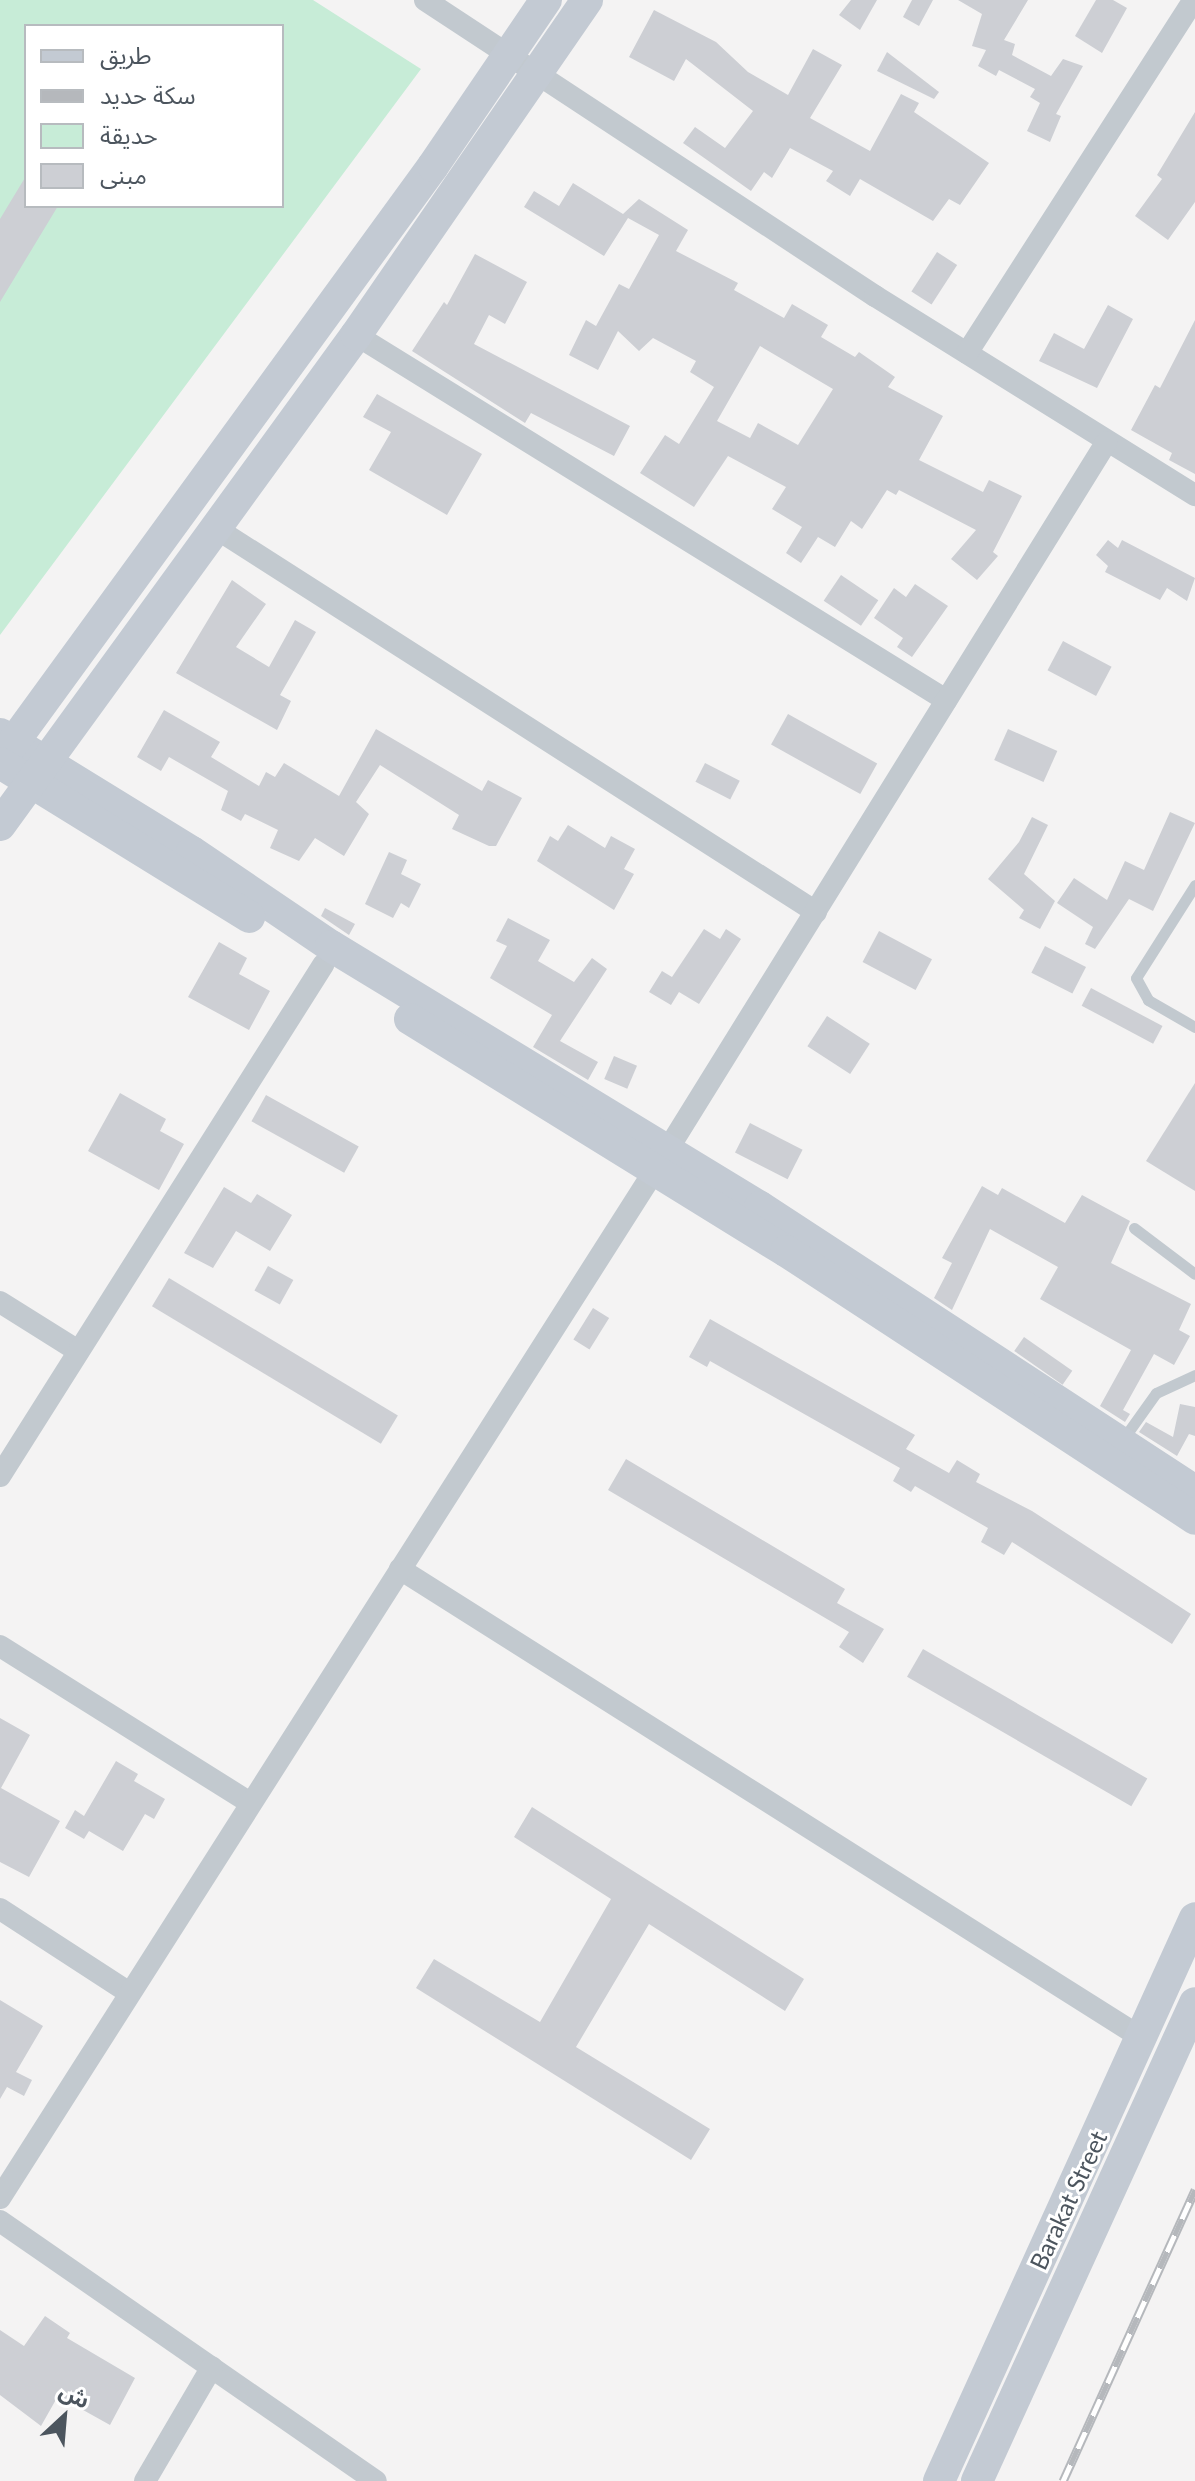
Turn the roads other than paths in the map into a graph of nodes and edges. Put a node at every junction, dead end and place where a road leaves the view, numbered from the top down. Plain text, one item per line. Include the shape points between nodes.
1 (425, 0) edge
2 (546, 0) edge
3 (587, 0) edge
4 (1187, 6) edge
5 (509, 53) junction
6 (538, 72) junction
7 (356, 335) junction
8 (967, 353) junction
9 (1106, 443) junction
10 (1195, 495) edge
11 (217, 529) junction
12 (946, 700) junction
13 (3, 750) edge
14 (38, 773) junction
15 (0, 825) edge
16 (1195, 885) edge
17 (816, 912) junction
18 (323, 965) junction
19 (1195, 1027) edge
20 (662, 1160) junction
21 (1134, 1228) dead end
22 (1195, 1274) edge
23 (0, 1302) edge
24 (78, 1351) junction
25 (1195, 1375) edge
26 (1121, 1442) junction
27 (0, 1476) edge
28 (1195, 1491) edge
29 (1195, 1519) edge
30 (400, 1569) junction
31 (0, 1646) edge
32 (250, 1803) junction
33 (0, 1909) edge
34 (1195, 1918) edge
35 (128, 1992) junction
36 (1195, 2003) edge
37 (1142, 2038) junction
38 (0, 2198) edge
39 (0, 2221) edge
40 (212, 2367) junction
41 (145, 2481) edge
42 (376, 2481) edge
43 (939, 2481) edge
44 (977, 2481) edge

1 - 5 street
2 - 5 street
3 - 6 street
4 - 8 street
5 - 6 street
5 - 13 street
6 - 7 street
6 - 8 street
7 - 11 street
7 - 12 street
8 - 9 street
9 - 10 street
9 - 12 street
11 - 14 street
11 - 17 street
12 - 17 street
13 - 14 street
14 - 15 street
14 - 18 street
14 - 20 street via 331,946
16 - 19 lane via 1136,978 1148,1000
17 - 20 street
18 - 20 street
18 - 24 street
20 - 26 street
20 - 29 street
20 - 30 street
21 - 22 lane
23 - 24 street
24 - 27 street
25 - 26 lane via 1156,1393
26 - 28 street
30 - 32 street
30 - 37 street
31 - 32 street
32 - 35 street
33 - 35 street
34 - 37 street, Barakat Street
35 - 38 street
36 - 44 street, Barakat Street
37 - 43 street, Barakat Street
39 - 40 street
40 - 41 street
40 - 42 street

